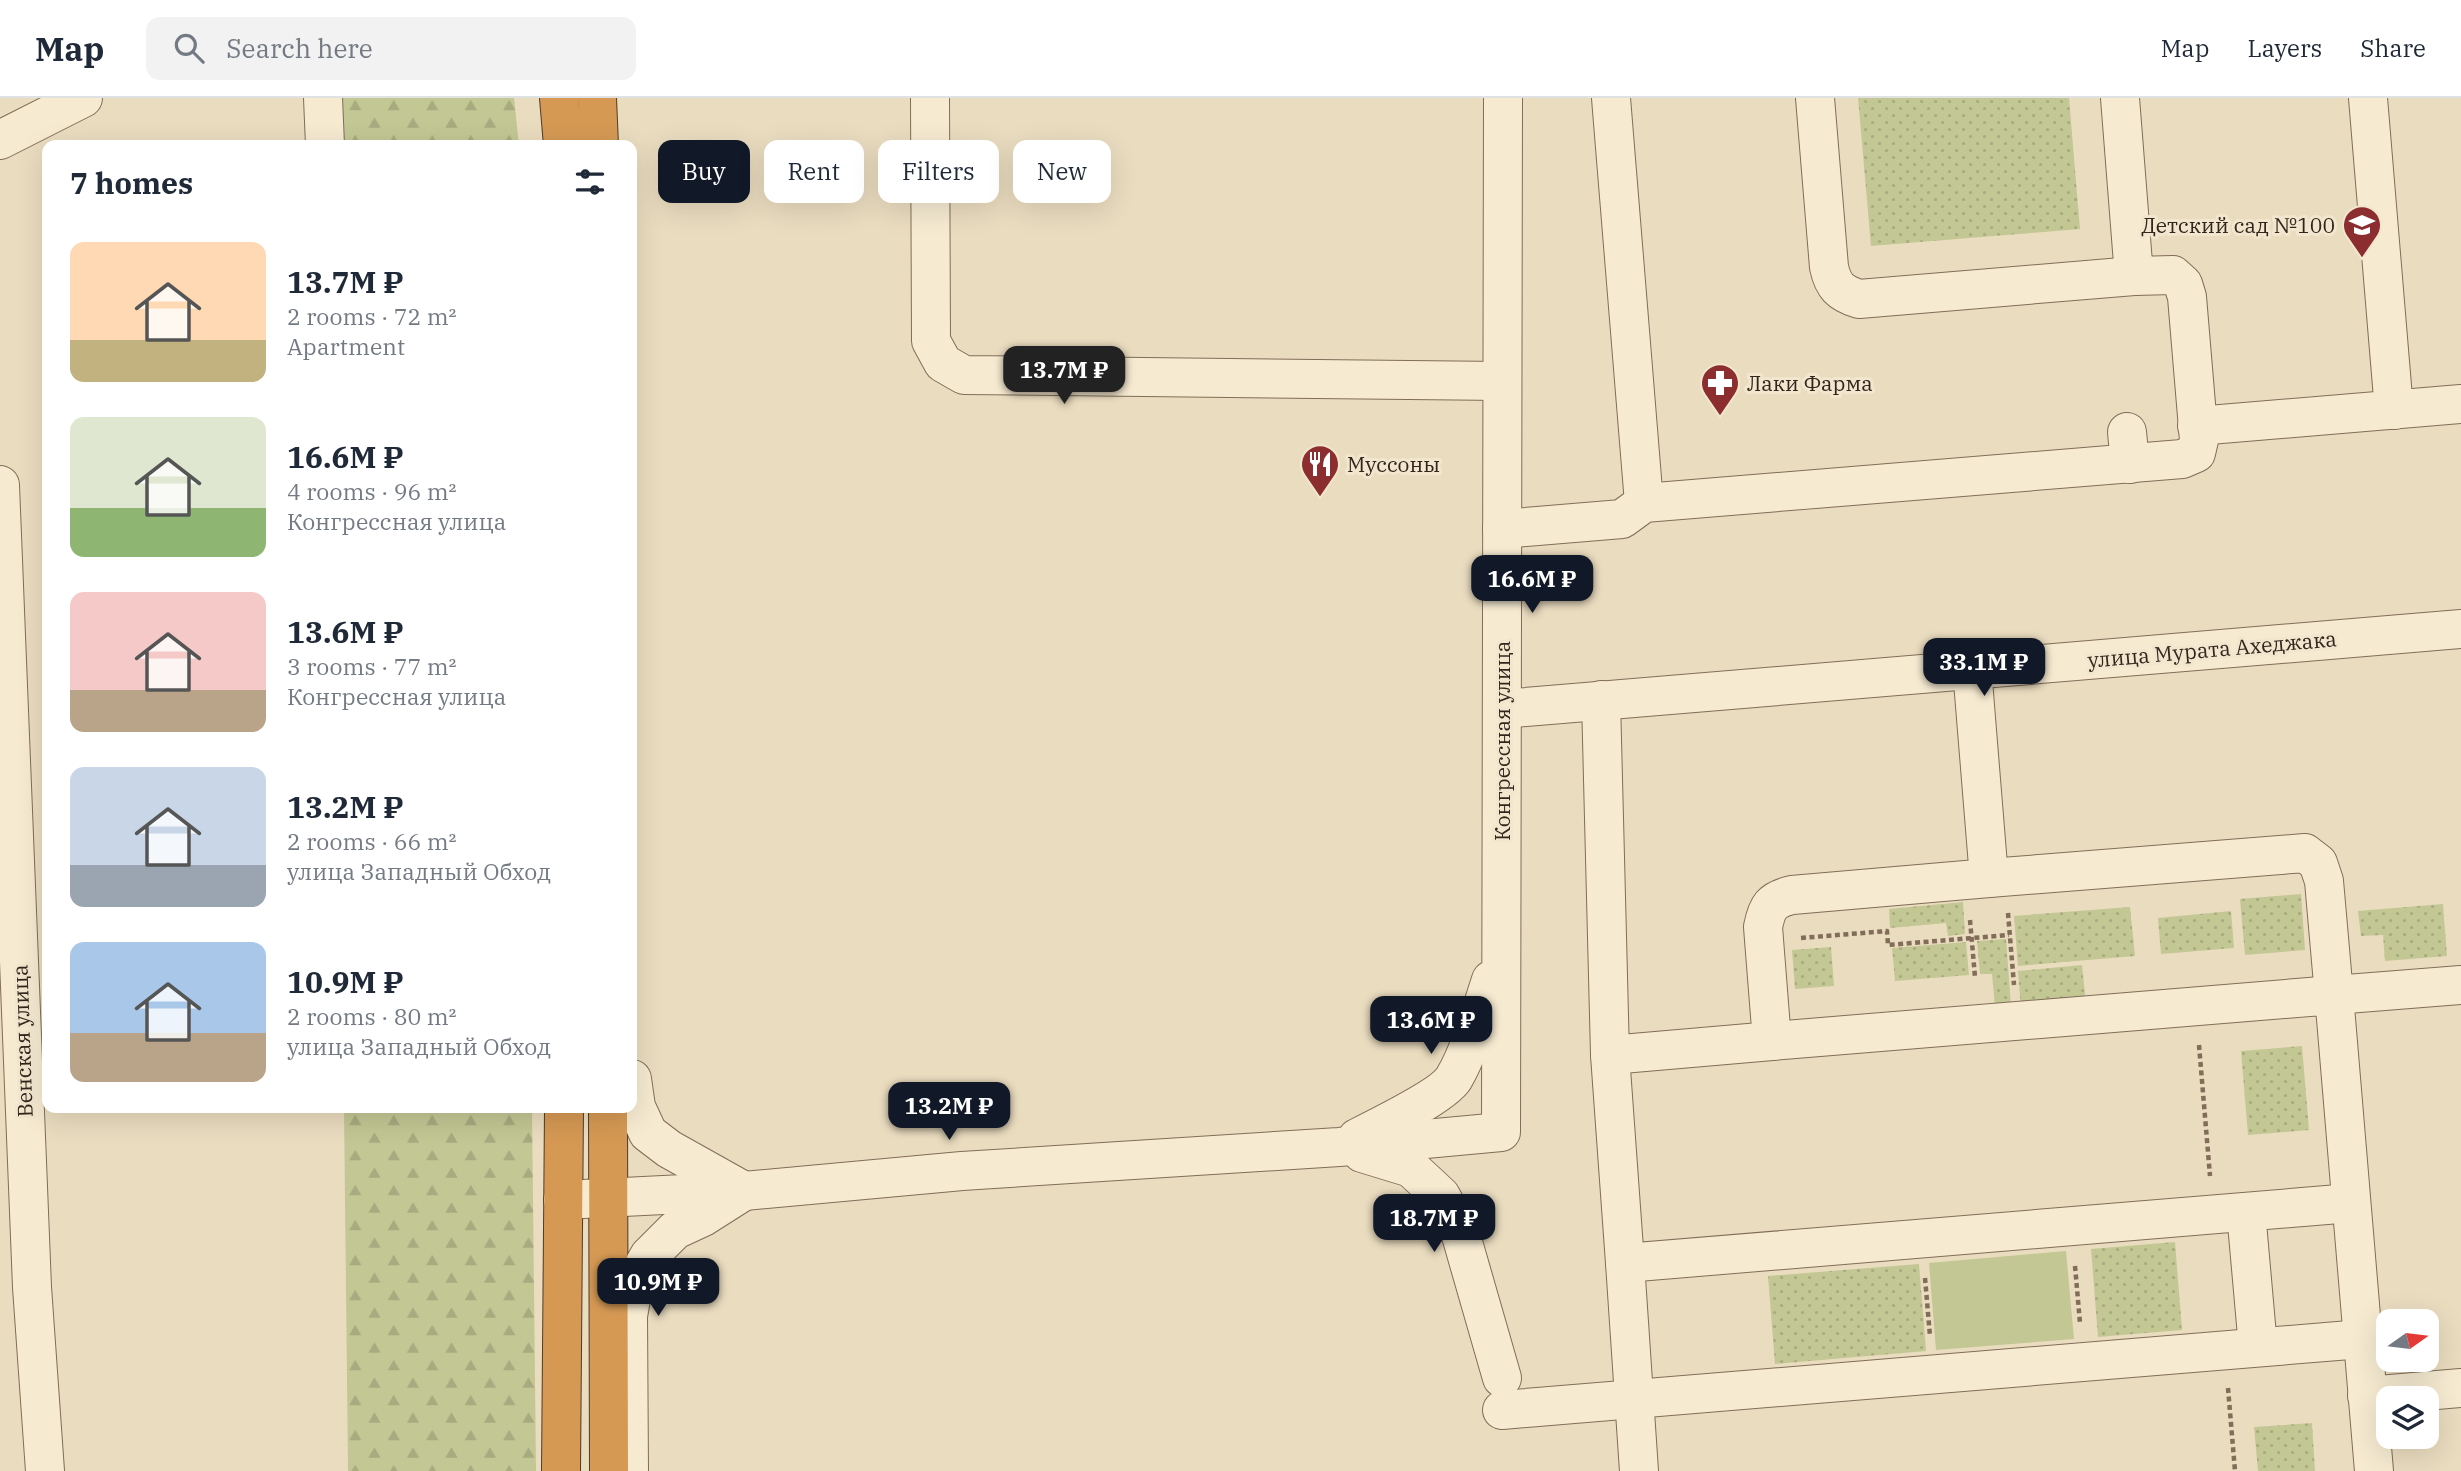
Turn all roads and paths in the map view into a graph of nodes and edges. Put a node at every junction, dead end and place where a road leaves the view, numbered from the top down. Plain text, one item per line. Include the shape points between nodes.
1 (83, 98) edge
2 (323, 98) edge
3 (559, 98) edge
4 (597, 98) edge
5 (610, 98) edge
6 (930, 98) edge
7 (1503, 98) edge
8 (1611, 98) edge
9 (1815, 98) edge
10 (2120, 98) edge
11 (2368, 98) edge
12 (0, 140) edge
13 (325, 140) edge
14 (563, 140) edge
15 (598, 140) edge
16 (614, 140) edge
17 (2134, 276) junction
18 (1502, 381) junction
19 (2461, 404) edge
20 (2395, 410) junction
21 (2197, 426) junction
22 (0, 485) edge
23 (1644, 503) junction
24 (1502, 529) junction
25 (2461, 629) edge
26 (1972, 669) junction
27 (1601, 700) junction
28 (1502, 709) junction
29 (1987, 879) junction
30 (1792, 895) junction
31 (2010, 935) junction
32 (1972, 938) junction
33 (1502, 948) junction
34 (1975, 977) dead end
35 (2461, 985) edge
36 (2334, 995) junction
37 (2196, 1007) junction
38 (2017, 1021) junction
39 (1772, 1041) junction
40 (1610, 1055) junction
41 (637, 1109) edge
42 (564, 1113) edge
43 (608, 1113) edge
44 (1339, 1147) junction
45 (744, 1191) junction
46 (608, 1197) junction
47 (563, 1200) junction
48 (2351, 1203) junction
49 (2230, 1214) junction
50 (2072, 1226) junction
51 (1922, 1239) junction
52 (1625, 1263) junction
53 (16, 1287) edge
54 (2362, 1339) junction
55 (2241, 1349) junction
56 (2083, 1362) junction
57 (1933, 1374) junction
58 (2461, 1388) edge
59 (2367, 1396) junction
60 (1634, 1399) junction
61 (45, 1471) edge
62 (561, 1471) edge
63 (609, 1471) edge
64 (629, 1471) edge
65 (1639, 1471) edge
66 (2235, 1471) edge
67 (2374, 1471) edge

1 - 12 street
2 - 13 street
3 - 14 highway
4 - 15 highway
5 - 16 street
6 - 18 street via 930,341 943,363 964,375
7 - 18 street, Конгрессная улица
8 - 23 street
9 - 17 street via 1829,267 1832,283 1844,294 1859,299
10 - 17 street
11 - 20 street
17 - 21 street via 2173,275 2183,284
18 - 24 street, Конгрессная улица
19 - 20 street
20 - 21 street
21 - 23 street via 2196,453 2182,459 2128,448
22 - 53 street, Венская улица
23 - 24 street via 1622,519
24 - 28 street, Конгрессная улица
25 - 26 street, улица Мурата Ахеджака
26 - 27 street, улица Мурата Ахеджака
26 - 29 street
27 - 28 street, улица Мурата Ахеджака
27 - 40 street
28 - 33 street, Конгрессная улица
29 - 30 street
29 - 31 path
29 - 32 path
29 - 36 street via 2305,853 2318,863 2324,881
30 - 32 path via 1796,938 1887,931 1888,945
30 - 39 street via 1767,909 1763,927
31 - 32 path
31 - 38 path
32 - 34 path
33 - 44 street via 1453,1080 1412,1109
33 - 44 street, Конгрессная улица via 1501,1132
35 - 36 street
36 - 37 street
36 - 48 street
37 - 38 street
37 - 49 path
38 - 39 street
39 - 40 street
40 - 52 street
41 - 45 street via 648,1133
42 - 47 highway
43 - 46 highway
44 - 45 street via 962,1171
44 - 60 street via 1411,1168 1441,1196 1460,1232 1502,1394
45 - 46 street
45 - 64 street via 675,1230 649,1256 634,1282 628,1316
46 - 47 street
46 - 63 highway
47 - 62 highway
48 - 49 street
48 - 54 street
49 - 50 street
49 - 55 street
50 - 51 street
50 - 56 path
51 - 52 street
51 - 57 path
52 - 60 street
53 - 61 street, Венская улица
54 - 55 street
54 - 59 street
55 - 56 street
55 - 66 path
56 - 57 street
57 - 60 street
58 - 59 street
59 - 67 street
60 - 65 street

